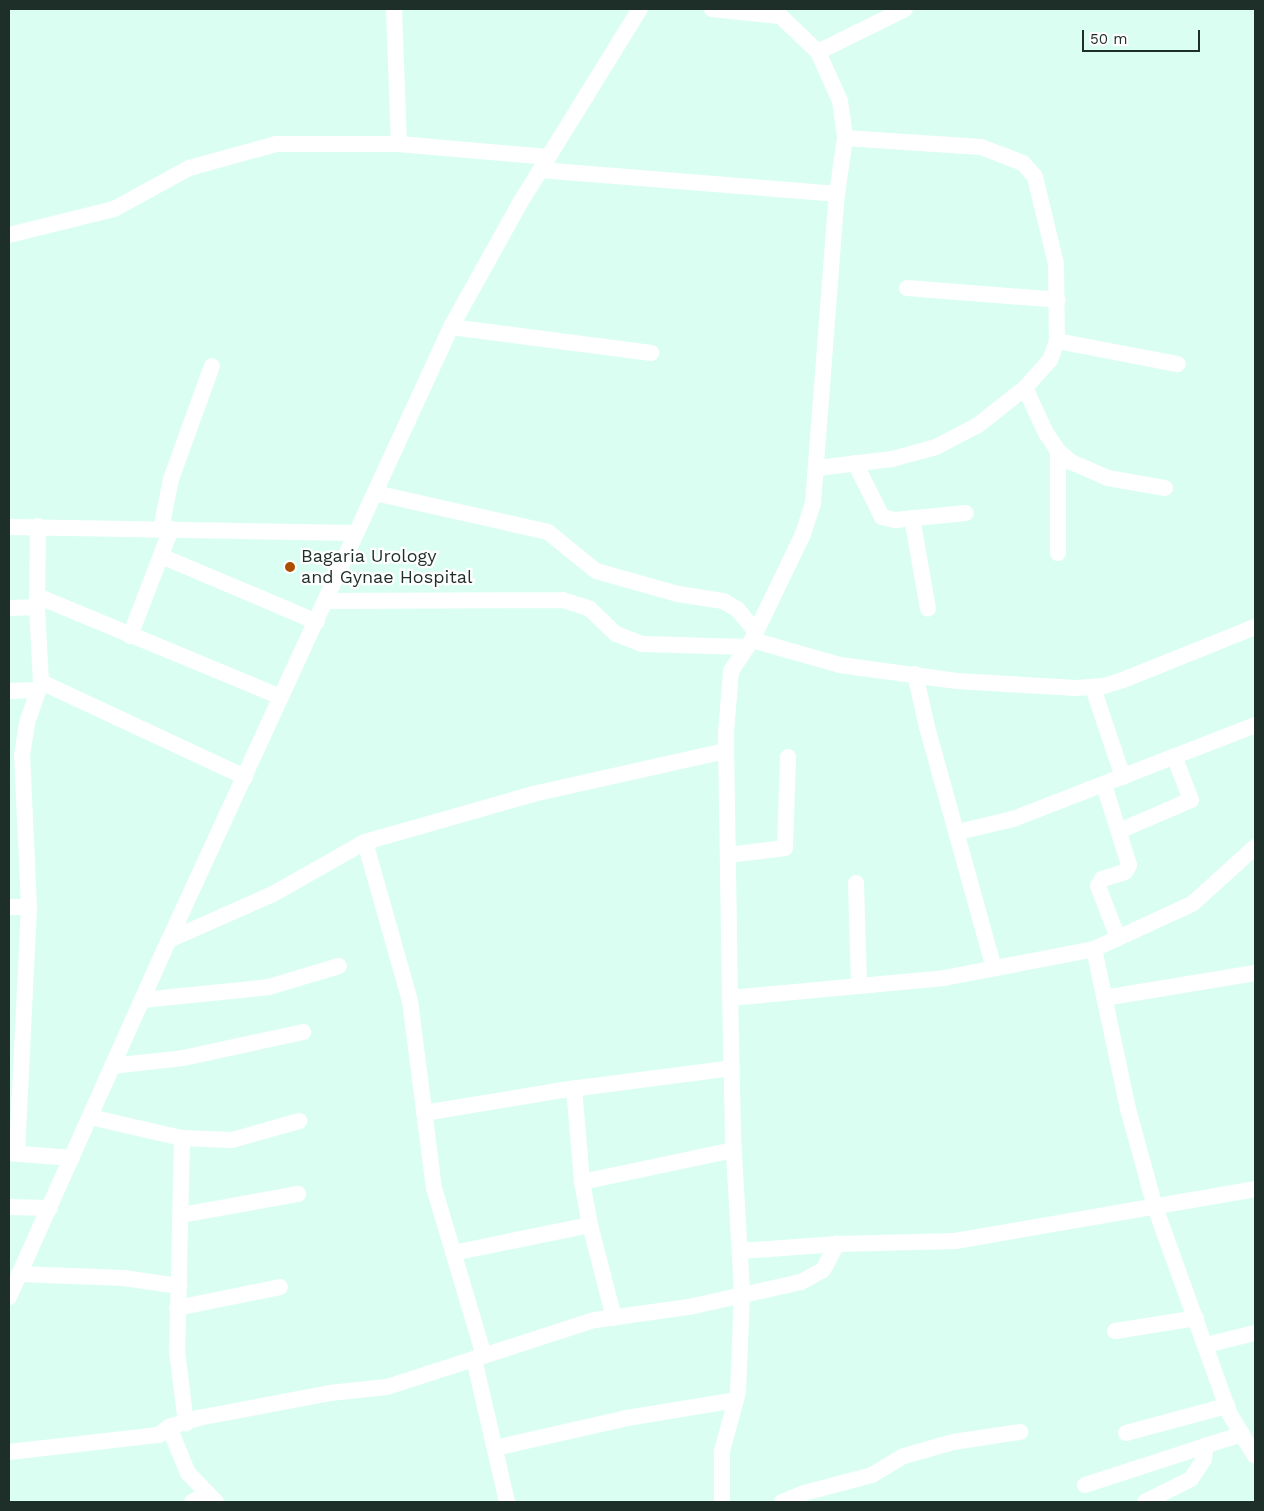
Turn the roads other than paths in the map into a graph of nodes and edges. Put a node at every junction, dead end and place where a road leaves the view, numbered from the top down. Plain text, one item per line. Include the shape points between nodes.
1 (394, 9) edge
2 (640, 9) edge
3 (712, 9) edge
4 (905, 9) edge
5 (776, 12) edge
6 (818, 52) junction
7 (845, 138) junction
8 (399, 144) junction
9 (544, 164) junction
10 (837, 194) junction
11 (9, 235) edge
12 (907, 288) dead end
13 (1058, 300) junction
14 (451, 327) junction
15 (1057, 341) junction
16 (651, 353) dead end
17 (1178, 364) dead end
18 (212, 366) dead end
19 (1025, 388) junction
20 (1058, 451) junction
21 (855, 463) junction
22 (818, 468) junction
23 (1165, 488) dead end
24 (375, 493) junction
25 (966, 513) dead end
26 (912, 518) junction
27 (38, 526) junction
28 (9, 528) edge
29 (166, 529) junction
30 (356, 533) junction
31 (1058, 553) dead end
32 (161, 556) junction
33 (37, 601) junction
34 (325, 601) junction
35 (9, 608) edge
36 (928, 609) dead end
37 (317, 622) junction
38 (1255, 626) edge
39 (130, 636) junction
40 (752, 640) junction
41 (916, 674) junction
42 (40, 686) junction
43 (1092, 688) junction
44 (9, 691) edge
45 (281, 697) junction
46 (1255, 726) edge
47 (726, 751) junction
48 (1174, 756) junction
49 (788, 757) dead end
50 (245, 777) junction
51 (1123, 777) junction
52 (1104, 785) junction
53 (1119, 831) junction
54 (958, 832) junction
55 (365, 842) junction
56 (1255, 847) edge
57 (728, 855) junction
58 (856, 883) dead end
59 (9, 907) edge
60 (29, 907) junction
61 (1118, 938) junction
62 (169, 940) junction
63 (1094, 949) junction
64 (339, 966) dead end
65 (994, 968) junction
66 (1255, 973) edge
67 (859, 986) junction
68 (730, 998) junction
69 (1104, 998) junction
70 (142, 1000) junction
71 (303, 1032) dead end
72 (112, 1066) junction
73 (732, 1068) junction
74 (574, 1088) junction
75 (14, 1110) edge
76 (424, 1113) junction
77 (90, 1117) junction
78 (299, 1121) dead end
79 (182, 1138) junction
80 (734, 1150) junction
81 (13, 1153) edge
82 (72, 1158) junction
83 (582, 1182) junction
84 (1255, 1189) edge
85 (298, 1194) dead end
86 (9, 1207) edge
87 (1155, 1207) junction
88 (50, 1208) junction
89 (181, 1214) junction
90 (590, 1225) junction
91 (837, 1244) junction
92 (740, 1251) junction
93 (453, 1254) junction
94 (19, 1274) junction
95 (179, 1286) junction
96 (280, 1287) dead end
97 (742, 1292) junction
98 (9, 1297) edge
99 (178, 1308) junction
100 (614, 1318) junction
101 (1196, 1318) junction
102 (1115, 1331) dead end
103 (1255, 1333) edge
104 (1206, 1345) junction
105 (479, 1358) junction
106 (736, 1400) junction
107 (1227, 1406) junction
108 (177, 1425) junction
109 (1020, 1432) dead end
110 (1126, 1433) dead end
111 (1242, 1434) junction
112 (1206, 1445) junction
113 (495, 1448) junction
114 (9, 1452) edge
115 (1255, 1456) edge
116 (1085, 1484) dead end
117 (212, 1498) edge
118 (192, 1502) edge
119 (507, 1502) edge
120 (722, 1502) edge
121 (782, 1502) edge
122 (1145, 1502) edge

1 - 8 street
2 - 9 street
3 - 5 street
4 - 6 street
5 - 6 street
6 - 7 street via 840,102
7 - 10 street
7 - 13 street via 981,147 1023,163 1035,177 1044,210 1056,264
8 - 9 street
8 - 11 street via 294,143 251,149 189,168 114,209
9 - 10 street
9 - 14 street
10 - 22 street
12 - 13 street
13 - 15 street
14 - 16 street
14 - 24 street
15 - 17 street
15 - 19 street via 1050,360
18 - 29 street via 171,479
19 - 20 street
19 - 21 street via 978,425 936,447 892,459
20 - 23 street via 1089,472
20 - 31 street
21 - 22 street
21 - 26 street via 879,514 890,519
22 - 40 street via 813,503 803,534
24 - 30 street
24 - 40 street via 548,532 596,572 678,594 723,601 737,609
25 - 26 street
26 - 36 street
27 - 28 street
27 - 29 street
27 - 33 street
29 - 30 street
29 - 32 street
30 - 34 street
32 - 37 street
32 - 39 street
33 - 35 street
33 - 39 street
33 - 42 street
34 - 37 street
34 - 40 street via 563,600 590,609 616,634 642,644
37 - 45 street
38 - 43 street via 1123,680
39 - 45 street
40 - 41 street via 840,665
40 - 47 street via 731,671
41 - 43 street via 957,680
41 - 54 street via 929,736
42 - 44 street
42 - 50 street
42 - 60 street via 27,723 22,756
43 - 51 street
45 - 50 street
46 - 48 street
47 - 55 street via 532,794
47 - 57 street
48 - 51 street
48 - 53 street via 1190,801
49 - 57 street via 785,848
50 - 62 street
51 - 52 street
52 - 53 street
52 - 54 street via 1013,819
53 - 61 street via 1128,870 1102,879 1098,886
54 - 65 street
55 - 62 street via 272,894
55 - 76 street via 410,1001
56 - 61 street via 1192,904
57 - 68 street
58 - 67 street
59 - 60 street
60 - 75 street
61 - 63 street
62 - 70 street
63 - 65 street
63 - 69 street
64 - 70 street via 269,987
65 - 67 street via 944,978
66 - 69 street
67 - 68 street
68 - 73 street
69 - 87 street via 1128,1109
70 - 72 street
71 - 72 street via 183,1058
72 - 77 street
73 - 74 street
73 - 80 street
74 - 76 street
74 - 83 street
75 - 81 street
76 - 93 street via 434,1188
77 - 79 street
77 - 82 street
78 - 79 street via 232,1140
79 - 89 street
80 - 83 street
80 - 92 street
81 - 82 street
82 - 88 street
83 - 90 street
84 - 87 street
85 - 89 street
86 - 88 street
87 - 91 street via 955,1241
87 - 101 street
88 - 94 street
89 - 95 street
90 - 93 street
90 - 100 street
91 - 92 street
91 - 97 street via 832,1259 814,1277
92 - 97 street
93 - 105 street
94 - 95 street via 124,1278
94 - 98 street
95 - 99 street
96 - 99 street
97 - 100 street via 689,1306
97 - 106 street
99 - 108 street
100 - 105 street via 536,1337
101 - 102 street
101 - 104 street
103 - 104 street
104 - 107 street
105 - 108 street via 387,1387 330,1393 198,1418
105 - 113 street
106 - 113 street via 627,1418
106 - 120 street via 722,1451
107 - 110 street
107 - 111 street
108 - 114 street via 159,1435
108 - 117 street via 188,1473
109 - 121 street via 953,1442 912,1453 872,1475 804,1492
111 - 112 street
111 - 115 street
112 - 116 street
112 - 122 street via 1204,1459 1191,1478
113 - 119 street
117 - 118 street

